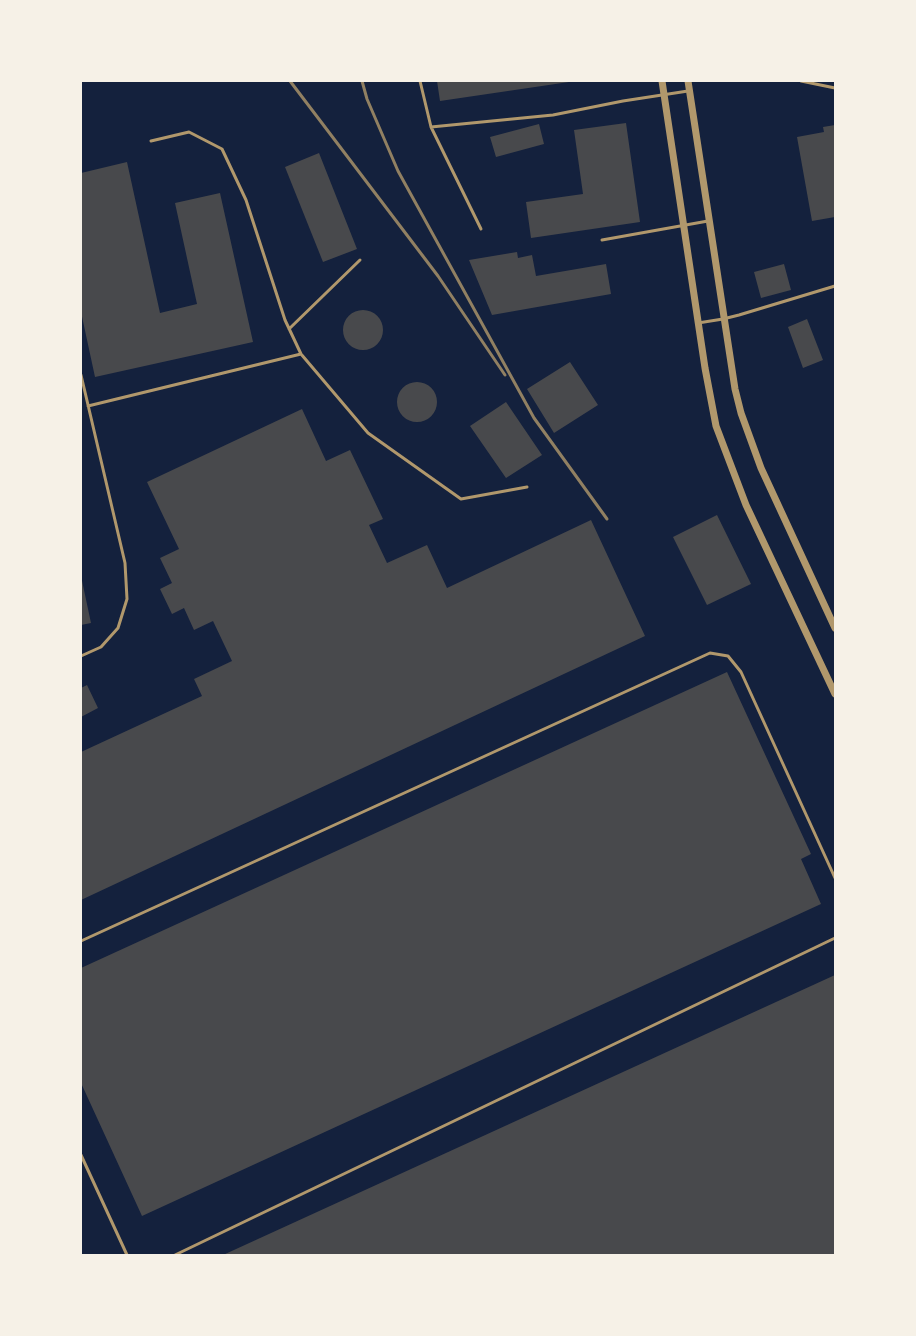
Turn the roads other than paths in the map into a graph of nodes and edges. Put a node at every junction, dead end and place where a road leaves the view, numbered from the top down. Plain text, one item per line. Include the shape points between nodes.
1 (420, 81) edge
2 (662, 81) edge
3 (688, 81) edge
4 (801, 81) edge
5 (835, 88) edge
6 (689, 91) junction
7 (664, 95) junction
8 (431, 127) junction
9 (151, 141) dead end
10 (709, 221) junction
11 (684, 225) junction
12 (481, 229) dead end
13 (602, 240) dead end
14 (360, 260) dead end
15 (835, 286) edge
16 (723, 319) junction
17 (698, 323) junction
18 (289, 329) junction
19 (302, 354) junction
20 (81, 375) edge
21 (88, 406) junction
22 (527, 487) dead end
23 (835, 628) edge
24 (81, 656) edge
25 (835, 694) edge
26 (835, 878) edge
27 (835, 938) edge
28 (81, 941) edge
29 (81, 1155) edge
30 (127, 1255) edge
31 (175, 1255) edge

1 - 8 lane
2 - 7 street
3 - 6 street
4 - 5 lane
6 - 7 lane
6 - 10 street
7 - 8 lane via 553,115
7 - 11 street
8 - 12 lane
9 - 18 lane via 189,132 222,149 246,200
10 - 11 lane
10 - 16 street
11 - 13 lane
11 - 17 street
14 - 18 lane
15 - 16 lane
16 - 17 lane
16 - 23 street via 741,413 761,468
17 - 25 street via 716,426 746,505
18 - 19 lane
19 - 21 lane
19 - 22 lane via 368,433 461,499
20 - 21 lane
21 - 24 lane via 125,563 127,599 118,628 101,647
26 - 28 lane via 741,672 728,656 710,653
27 - 31 lane
29 - 30 lane

